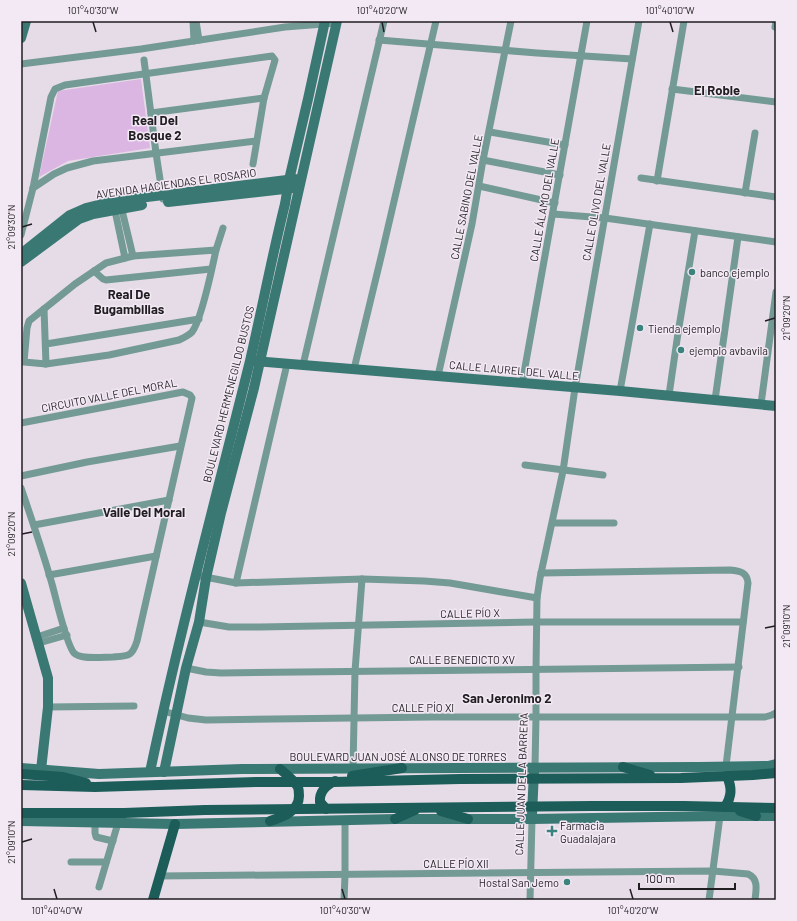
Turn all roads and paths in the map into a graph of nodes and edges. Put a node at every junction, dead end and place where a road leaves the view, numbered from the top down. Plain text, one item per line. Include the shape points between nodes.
1 (26, 21) edge
2 (193, 21) edge
3 (196, 21) edge
4 (384, 21) edge
5 (436, 21) edge
6 (511, 21) edge
7 (587, 21) edge
8 (639, 21) edge
9 (684, 21) edge
10 (324, 22) edge
11 (337, 22) edge
12 (285, 24) edge
13 (21, 38) edge
14 (196, 40) junction
15 (379, 40) junction
16 (429, 45) junction
17 (505, 51) junction
18 (581, 56) junction
19 (632, 59) junction
20 (144, 60) dead end
21 (21, 64) edge
22 (146, 74) junction
23 (672, 89) junction
24 (264, 98) junction
25 (776, 102) edge
26 (152, 113) junction
27 (490, 132) junction
28 (755, 133) dead end
29 (256, 141) junction
30 (564, 145) junction
31 (156, 153) junction
32 (483, 160) junction
33 (253, 164) dead end
34 (560, 175) junction
35 (641, 178) dead end
36 (657, 181) junction
37 (300, 183) junction
38 (288, 184) junction
39 (479, 186) junction
40 (33, 188) junction
41 (246, 189) junction
42 (269, 190) junction
43 (745, 193) junction
44 (776, 198) edge
45 (163, 199) junction
46 (555, 203) junction
47 (285, 204) junction
48 (117, 205) junction
49 (553, 214) junction
50 (605, 218) junction
51 (650, 224) junction
52 (223, 228) dead end
53 (695, 231) junction
54 (21, 235) edge
55 (738, 237) junction
56 (776, 242) edge
57 (216, 250) junction
58 (21, 254) edge
59 (129, 257) junction
60 (21, 262) edge
61 (211, 269) junction
62 (94, 271) junction
63 (776, 292) edge
64 (44, 308) junction
65 (198, 319) junction
66 (46, 344) junction
67 (250, 360) junction
68 (22, 362) edge
69 (260, 362) junction
70 (46, 364) junction
71 (287, 364) junction
72 (303, 365) junction
73 (354, 369) junction
74 (438, 376) junction
75 (522, 384) junction
76 (575, 388) junction
77 (620, 391) junction
78 (669, 395) junction
79 (715, 400) junction
80 (761, 404) junction
81 (776, 406) edge
82 (21, 423) edge
83 (180, 446) junction
84 (525, 465) dead end
85 (563, 471) junction
86 (603, 475) dead end
87 (21, 476) edge
88 (21, 488) edge
89 (169, 500) junction
90 (553, 523) junction
91 (614, 523) dead end
92 (34, 525) junction
93 (156, 556) junction
94 (541, 574) junction
95 (49, 575) junction
96 (195, 575) junction
97 (206, 578) junction
98 (362, 580) junction
99 (21, 583) edge
100 (236, 583) junction
101 (537, 598) junction
102 (199, 622) junction
103 (536, 622) junction
104 (743, 622) junction
105 (359, 626) junction
106 (65, 631) junction
107 (38, 640) junction
108 (739, 667) junction
109 (186, 668) junction
110 (536, 670) junction
111 (355, 671) junction
112 (134, 706) dead end
113 (48, 707) junction
114 (163, 711) junction
115 (776, 712) edge
116 (176, 715) junction
117 (731, 716) junction
118 (536, 717) junction
119 (354, 718) junction
120 (776, 764) edge
121 (534, 767) junction
122 (623, 767) junction
123 (21, 768) edge
124 (353, 768) junction
125 (402, 768) junction
126 (280, 769) junction
127 (41, 770) junction
128 (727, 771) junction
129 (150, 772) junction
130 (164, 772) junction
131 (776, 773) edge
132 (21, 774) edge
133 (534, 778) junction
134 (662, 778) junction
135 (293, 782) junction
136 (333, 782) junction
137 (21, 785) edge
138 (95, 787) junction
139 (533, 806) junction
140 (418, 808) junction
141 (431, 808) junction
142 (776, 808) edge
143 (326, 809) junction
144 (293, 810) junction
145 (722, 812) junction
146 (21, 813) edge
147 (756, 816) joint
148 (776, 816) edge
149 (395, 819) junction
150 (468, 819) junction
151 (532, 819) junction
152 (345, 820) junction
153 (21, 821) edge
154 (270, 821) junction
155 (95, 822) junction
156 (118, 823) junction
157 (175, 824) junction
158 (113, 841) junction
159 (71, 862) dead end
160 (106, 862) junction
161 (713, 871) junction
162 (530, 874) junction
163 (345, 875) junction
164 (160, 876) junction
165 (99, 887) dead end
166 (153, 900) edge
167 (344, 900) edge
168 (530, 900) edge
169 (709, 900) edge
170 (755, 900) edge

1 - 13 street
2 - 14 street
3 - 14 street
4 - 15 street
5 - 16 street
6 - 17 street, CALLE SABINO DEL VALLE
7 - 18 street, CALLE ÁLAMO DEL VALLE
8 - 19 street, CALLE OLIVO DEL VALLE
9 - 23 street
10 - 11 street
10 - 12 street
10 - 38 street, BOULEVARD HERMENEGILDO BUSTOS
11 - 37 street, BOULEVARD HERMENEGILDO BUSTOS
12 - 14 street
14 - 21 street
15 - 16 street
15 - 72 street
16 - 17 street
16 - 73 street
17 - 18 street
17 - 27 street, CALLE SABINO DEL VALLE
18 - 19 street
18 - 30 street, CALLE ÁLAMO DEL VALLE
19 - 50 street, CALLE OLIVO DEL VALLE
20 - 22 street
22 - 24 street via 272,56 275,60
22 - 26 street
22 - 40 street via 65,85 55,89 51,97
23 - 25 street
23 - 36 street
24 - 26 street
24 - 29 street
26 - 31 street
27 - 30 street
27 - 32 street, CALLE SABINO DEL VALLE
28 - 43 street
29 - 31 street
29 - 33 street
30 - 34 street, CALLE ÁLAMO DEL VALLE
31 - 40 street via 77,165 54,174
31 - 45 street
32 - 34 street
32 - 39 street, CALLE SABINO DEL VALLE
34 - 46 street, CALLE ÁLAMO DEL VALLE
35 - 36 street
36 - 43 street
37 - 38 street, AVENIDA HACIENDAS EL ROSARIO
37 - 69 street, BOULEVARD HERMENEGILDO BUSTOS
38 - 41 street, AVENIDA HACIENDAS EL ROSARIO
38 - 42 street, AVENIDA HACIENDAS EL ROSARIO
38 - 47 street, BOULEVARD HERMENEGILDO BUSTOS
39 - 46 street
39 - 74 street, CALLE SABINO DEL VALLE
40 - 54 street
41 - 42 street, AVENIDA HACIENDAS EL ROSARIO
41 - 45 street, AVENIDA HACIENDAS EL ROSARIO
42 - 47 street via 280,195
43 - 44 street
45 - 48 street, AVENIDA HACIENDAS EL ROSARIO
46 - 49 street, CALLE ÁLAMO DEL VALLE
47 - 67 street, BOULEVARD HERMENEGILDO BUSTOS
48 - 58 street, AVENIDA HACIENDAS EL ROSARIO via 86,208 70,214
48 - 59 street
48 - 60 street, AVENIDA HACIENDAS EL ROSARIO via 79,219
49 - 50 street
49 - 75 street, CALLE ÁLAMO DEL VALLE
50 - 51 street
50 - 76 street, CALLE OLIVO DEL VALLE
51 - 53 street
51 - 77 street
52 - 57 street
53 - 55 street
53 - 78 street
55 - 56 street
55 - 79 street
57 - 59 street
57 - 61 street
59 - 62 street via 106,263
61 - 62 street via 106,280
61 - 65 street
62 - 64 street
63 - 80 street
64 - 66 street
64 - 68 street via 28,324
65 - 66 street
65 - 70 street via 190,334 178,340 109,355
66 - 70 street
67 - 69 street, CALLE LAUREL DEL VALLE
67 - 96 street, BOULEVARD HERMENEGILDO BUSTOS
68 - 70 street
69 - 71 street, CALLE LAUREL DEL VALLE
69 - 97 street, BOULEVARD HERMENEGILDO BUSTOS
71 - 72 street, CALLE LAUREL DEL VALLE
71 - 100 street
72 - 73 street, CALLE LAUREL DEL VALLE
73 - 74 street, CALLE LAUREL DEL VALLE
74 - 75 street, CALLE LAUREL DEL VALLE
75 - 76 street, CALLE LAUREL DEL VALLE
76 - 77 street, CALLE LAUREL DEL VALLE
76 - 85 street, CALLE OLIVO DEL VALLE
77 - 78 street, CALLE LAUREL DEL VALLE
78 - 79 street, CALLE LAUREL DEL VALLE
79 - 80 street, CALLE LAUREL DEL VALLE
80 - 81 street, CALLE LAUREL DEL VALLE
82 - 83 street, CIRCUITO VALLE DEL MORAL via 186,392 192,401
83 - 87 street
83 - 89 street, CIRCUITO VALLE DEL MORAL
84 - 85 street
85 - 86 street
85 - 90 street, CALLE JUAN DE LA BARRERA
88 - 92 street, CIRCUITO VALLE DEL MORAL
89 - 92 street
89 - 93 street, CIRCUITO VALLE DEL MORAL
90 - 91 street
90 - 94 street, CALLE JUAN DE LA BARRERA
92 - 95 street, CIRCUITO VALLE DEL MORAL
93 - 95 street
93 - 106 street, CIRCUITO VALLE DEL MORAL via 132,654 80,657 73,652
94 - 101 street, CALLE JUAN DE LA BARRERA
94 - 104 street via 730,570 742,572 747,576 748,583
95 - 106 street, CIRCUITO VALLE DEL MORAL
96 - 97 street
96 - 114 street, BOULEVARD HERMENEGILDO BUSTOS
97 - 100 street
97 - 102 street, BOULEVARD HERMENEGILDO BUSTOS
98 - 100 street
98 - 101 street via 436,582
98 - 105 street
99 - 107 street
101 - 103 street, CALLE JUAN DE LA BARRERA
102 - 105 street, CALLE PÍO X via 229,627
102 - 109 street, BOULEVARD HERMENEGILDO BUSTOS
103 - 104 street, CALLE PÍO X
103 - 105 street, CALLE PÍO X
103 - 110 street, CALLE JUAN DE LA BARRERA
104 - 108 street
105 - 111 street
106 - 107 street
107 - 113 street via 48,678
108 - 110 street, CALLE BENEDICTO XV
108 - 117 street
109 - 111 street, CALLE BENEDICTO XV via 221,673
109 - 116 street, BOULEVARD HERMENEGILDO BUSTOS
110 - 111 street, CALLE BENEDICTO XV
110 - 118 street, CALLE JUAN DE LA BARRERA
111 - 119 street
112 - 113 street
113 - 127 street
114 - 116 street, CALLE PÍO XI
114 - 129 street, BOULEVARD HERMENEGILDO BUSTOS
115 - 117 street, CALLE PÍO XI via 765,717
116 - 119 street, CALLE PÍO XI via 206,720
116 - 130 street, BOULEVARD HERMENEGILDO BUSTOS
117 - 118 street, CALLE PÍO XI
117 - 128 street
118 - 119 street, CALLE PÍO XI
118 - 121 street, CALLE JUAN DE LA BARRERA
119 - 124 street
120 - 128 street, BOULEVARD JUAN JOSÉ ALONSO DE TORRES
121 - 122 street, BOULEVARD JUAN JOSÉ ALONSO DE TORRES
121 - 125 street, BOULEVARD JUAN JOSÉ ALONSO DE TORRES
121 - 133 street, CALLE JUAN DE LA BARRERA
122 - 128 street, BOULEVARD JUAN JOSÉ ALONSO DE TORRES
122 - 134 main road
123 - 127 street, BOULEVARD JUAN JOSÉ ALONSO DE TORRES
124 - 125 street, BOULEVARD JUAN JOSÉ ALONSO DE TORRES
124 - 126 street, BOULEVARD JUAN JOSÉ ALONSO DE TORRES
125 - 136 main road
126 - 130 street, BOULEVARD JUAN JOSÉ ALONSO DE TORRES
126 - 135 main road
127 - 129 street, BOULEVARD JUAN JOSÉ ALONSO DE TORRES via 98,774
128 - 131 main road, BOULEVARD JUAN JOSÉ ALONSO DE TORRES via 753,775
128 - 134 main road, BOULEVARD JUAN JOSÉ ALONSO DE TORRES
128 - 145 main road via 731,791
129 - 130 street, BOULEVARD JUAN JOSÉ ALONSO DE TORRES
132 - 138 main road via 63,777
133 - 134 main road, BOULEVARD JUAN JOSÉ ALONSO DE TORRES
133 - 136 main road, BOULEVARD JUAN JOSÉ ALONSO DE TORRES
133 - 139 street, CALLE JUAN DE LA BARRERA
135 - 136 main road, BOULEVARD JUAN JOSÉ ALONSO DE TORRES
135 - 138 main road, BOULEVARD JUAN JOSÉ ALONSO DE TORRES
135 - 144 main road via 299,789 299,802
136 - 143 main road via 323,790 320,797 321,804
137 - 138 main road, BOULEVARD JUAN JOSÉ ALONSO DE TORRES
139 - 141 main road
139 - 145 main road via 684,806
139 - 151 street, CALLE JUAN DE LA BARRERA
140 - 141 main road
140 - 143 main road
140 - 149 main road
141 - 150 main road
142 - 145 main road
143 - 144 main road
144 - 146 main road
144 - 154 main road
145 - 147 main road
145 - 151 street
145 - 161 street
147 - 148 street
149 - 150 street
149 - 152 street
150 - 151 street
151 - 162 street, CALLE JUAN DE LA BARRERA
152 - 154 street
152 - 163 street
153 - 155 street
154 - 157 street
155 - 156 street
155 - 158 street via 96,837
156 - 157 street
156 - 158 street
157 - 164 main road
158 - 160 street
159 - 160 street
160 - 165 street
161 - 162 street, CALLE PÍO XII
161 - 169 street
161 - 170 street, CALLE PÍO XII via 752,876 757,885
162 - 163 street, CALLE PÍO XII
162 - 168 street, CALLE JUAN DE LA BARRERA
163 - 164 street, CALLE PÍO XII
163 - 167 street
164 - 166 main road

